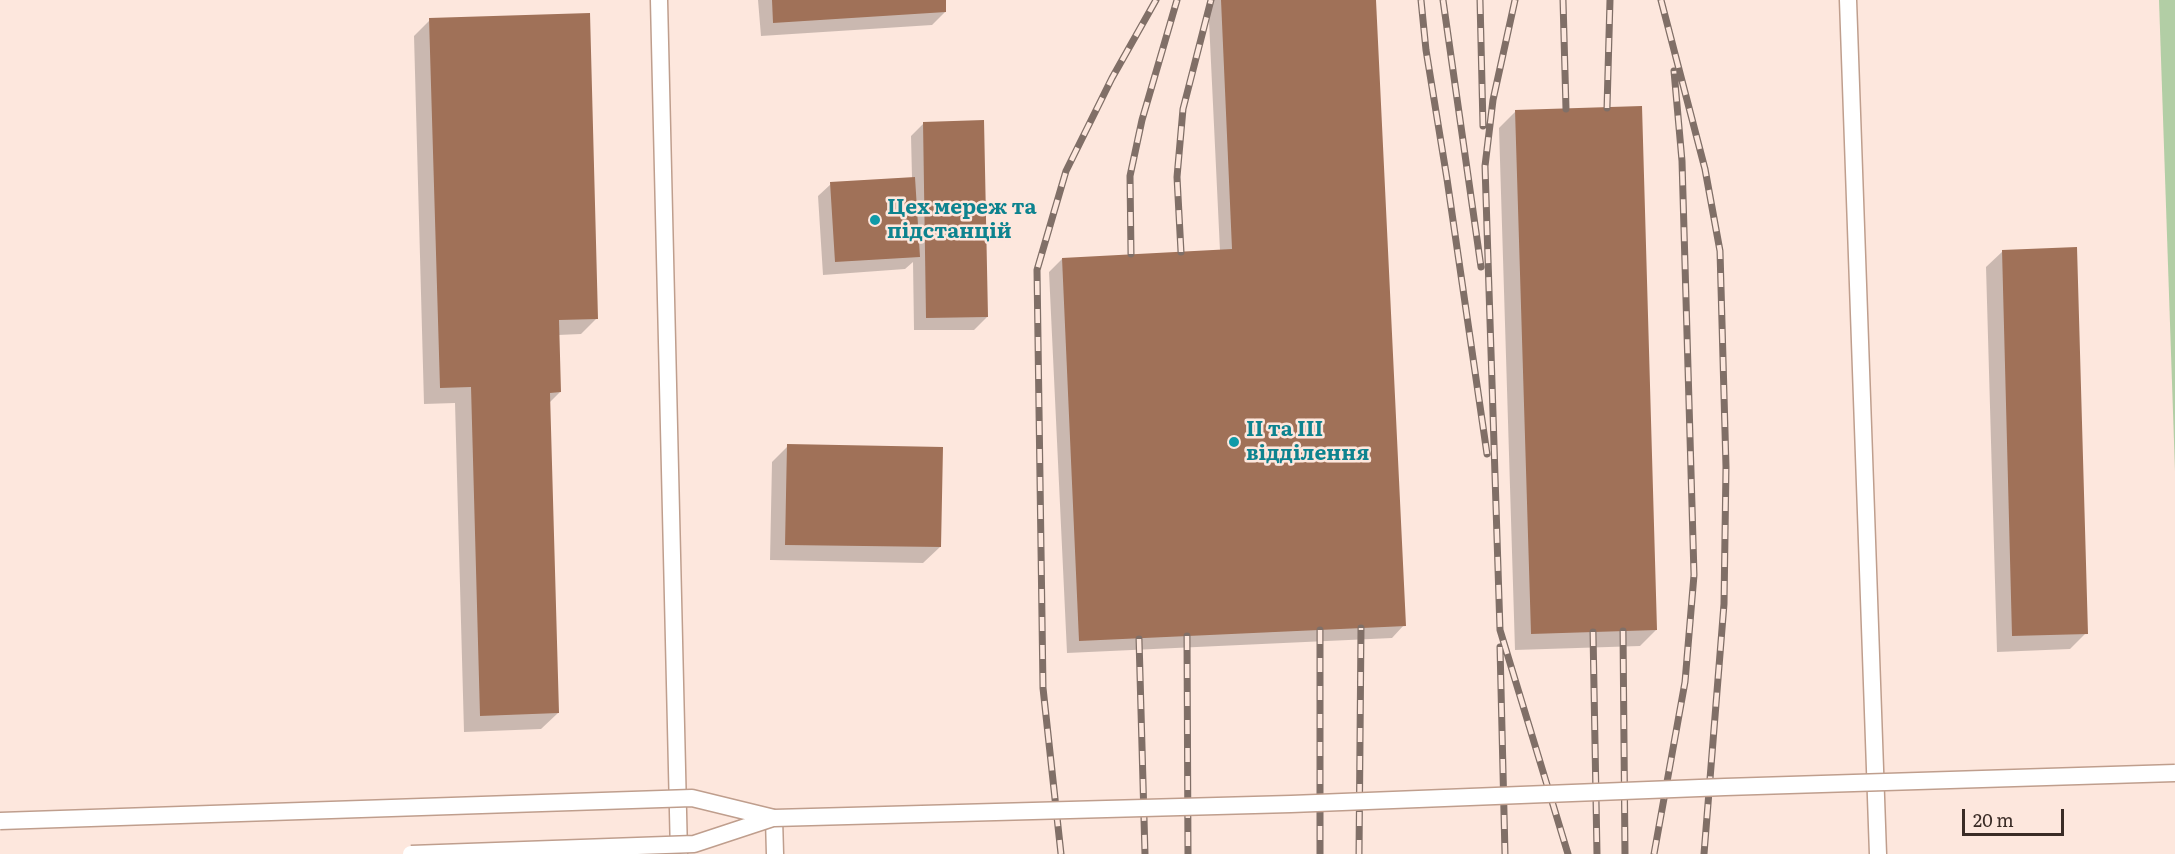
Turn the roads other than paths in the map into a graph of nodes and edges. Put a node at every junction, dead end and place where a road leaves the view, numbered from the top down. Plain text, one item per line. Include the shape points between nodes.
1 (658, 0) edge
2 (1848, 0) edge
3 (2175, 773) edge
4 (774, 818) junction
5 (0, 821) edge
6 (411, 854) edge
7 (679, 854) edge
8 (774, 854) edge
9 (1878, 854) edge

1 - 7 lane
2 - 9 lane
3 - 4 lane, bridge
4 - 5 lane, bridge via 692,798
4 - 6 lane, bridge via 694,844
4 - 8 lane

